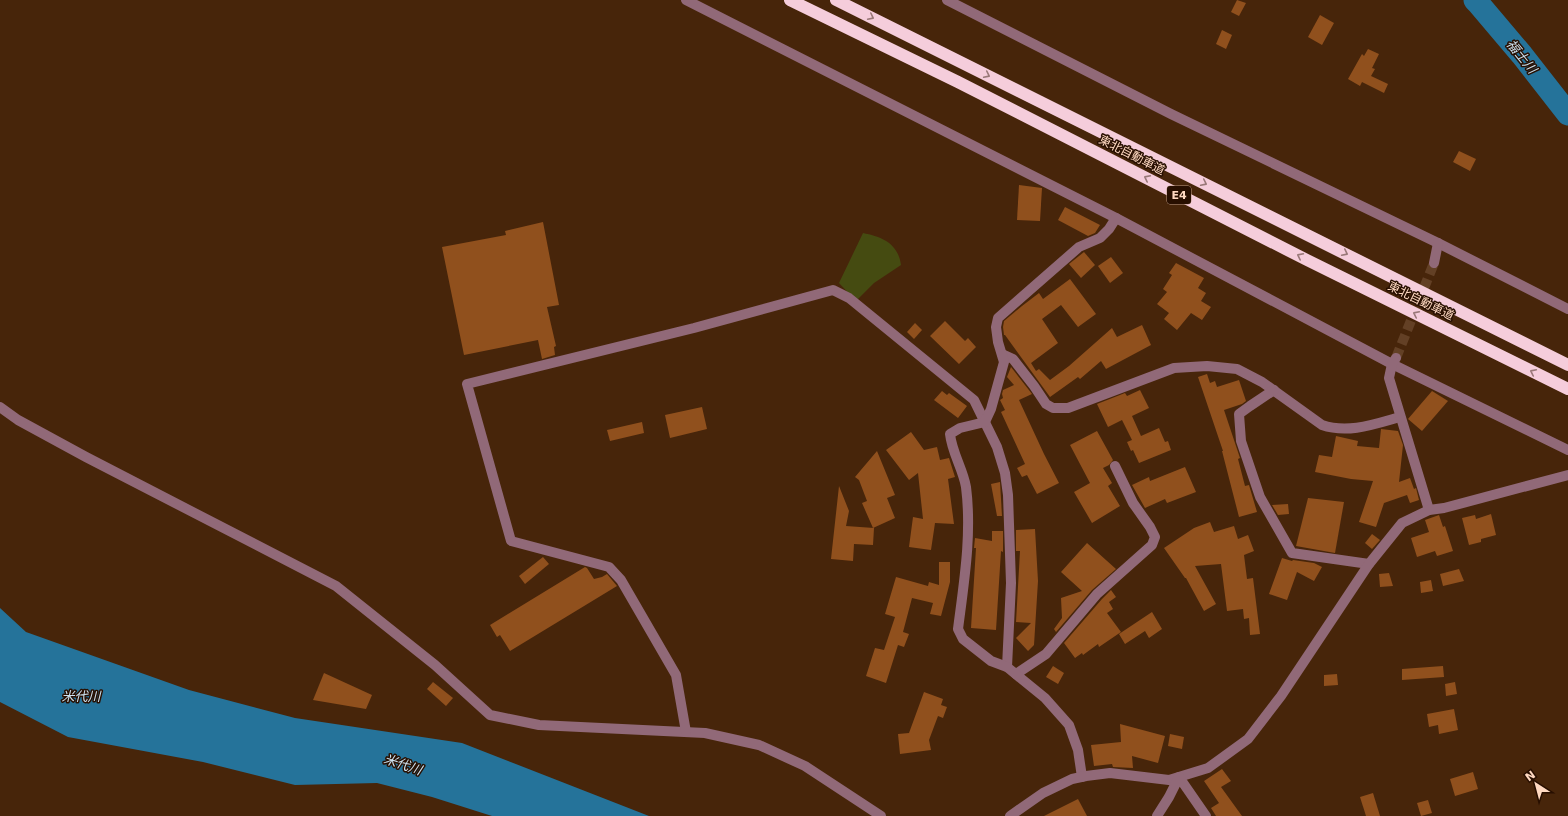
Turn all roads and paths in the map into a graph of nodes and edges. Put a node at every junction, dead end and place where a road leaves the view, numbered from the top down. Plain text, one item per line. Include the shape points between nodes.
1 (686, 0) edge
2 (790, 0) edge
3 (836, 0) edge
4 (947, 0) edge
5 (701, 3) edge
6 (1116, 218) junction
7 (1438, 243) junction
8 (1434, 263) tunnel mouth
9 (1568, 309) edge
10 (1002, 354) junction
11 (1394, 361) junction
12 (1568, 365) edge
13 (1568, 389) edge
14 (1274, 390) junction
15 (0, 406) edge
16 (1400, 417) junction
17 (985, 422) junction
18 (1568, 450) edge
19 (1115, 466) dead end
20 (1568, 475) edge
21 (1429, 510) junction
22 (1369, 564) junction
23 (1007, 667) junction
24 (1016, 674) junction
25 (686, 732) junction
26 (1082, 777) junction
27 (1179, 777) junction
28 (881, 816) edge
29 (1010, 816) edge
30 (1157, 816) edge
31 (1206, 816) edge

1 - 5 street
13 -> 2 highway, 東北自動車道 / E4
3 -> 12 highway, 東北自動車道 / E4
4 - 7 street via 1171,114
5 - 6 street
6 - 10 street via 1109,230 1100,238 1079,247 998,318 996,327
6 - 11 street
7 - 8 street
7 - 9 street
10 - 14 street via 1013,359 1046,404 1053,408 1068,408 1174,368 1207,366 1237,369
10 - 17 street via 1004,362
11 - 16 street via 1389,378
11 - 18 street
14 - 16 street via 1322,425 1333,429 1358,428
14 - 22 street via 1239,414 1240,441 1260,497 1282,538 1292,553
15 - 25 street via 18,420 86,457 336,586 435,665 490,715 539,725
16 - 21 street
17 - 23 street via 997,447 1008,494 1012,583
17 - 23 street via 960,428 950,434 966,486 969,527 958,629 962,639 991,661
17 - 25 street via 974,400 849,298 833,290 694,328 467,384 511,541 609,566 621,580 676,675
19 - 24 street via 1133,503 1155,537 1152,545 1097,594 1046,654
20 - 21 street
21 - 22 street via 1402,523
22 - 27 street via 1281,696 1248,739 1208,768
23 - 24 street
24 - 26 street via 1045,698 1069,725 1078,750
25 - 28 street via 705,733 759,745 805,766
26 - 27 street via 1110,773 1168,780
26 - 29 street via 1043,793
27 - 30 street
27 - 31 street

